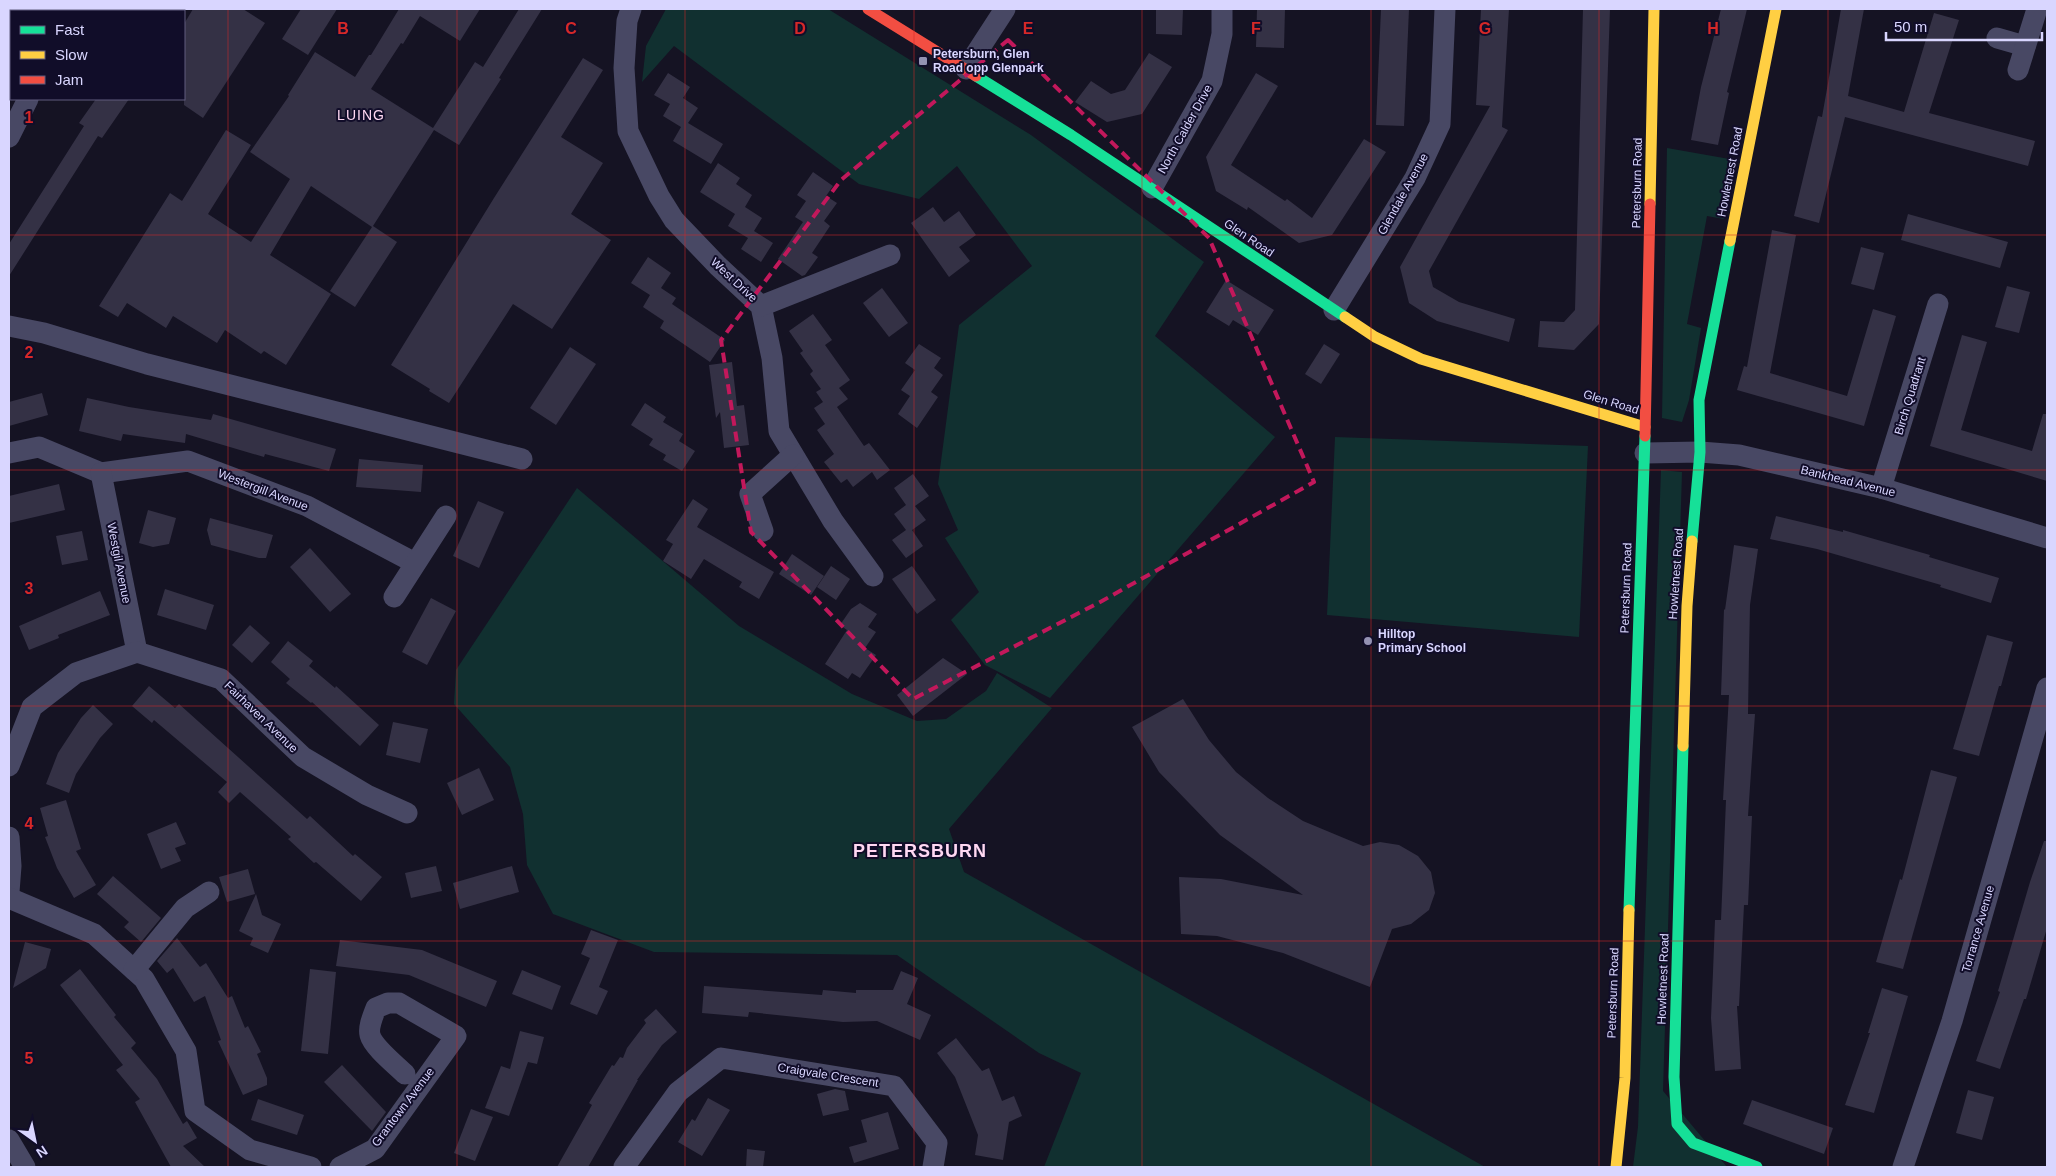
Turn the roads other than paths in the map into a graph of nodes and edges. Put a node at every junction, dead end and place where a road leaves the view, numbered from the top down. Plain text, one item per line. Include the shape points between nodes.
1 (632, 9) edge
2 (868, 9) edge
3 (1005, 9) edge
4 (1222, 9) edge
5 (1445, 9) edge
6 (1654, 9) edge
7 (1776, 9) edge
8 (2037, 9) edge
9 (1997, 38) dead end
10 (2025, 46) junction
11 (966, 69) junction
12 (2018, 70) dead end
13 (28, 100) edge
14 (9, 137) edge
15 (1152, 188) junction
16 (890, 254) dead end
17 (1938, 304) dead end
18 (761, 306) junction
19 (1334, 310) junction
20 (9, 326) edge
21 (1645, 427) junction
22 (1700, 452) junction
23 (9, 453) edge
24 (1645, 453) junction
25 (793, 455) junction
26 (522, 459) dead end
27 (101, 473) junction
28 (1881, 488) junction
29 (446, 516) dead end
30 (763, 531) dead end
31 (2047, 538) edge
32 (415, 563) junction
33 (873, 576) dead end
34 (394, 597) dead end
35 (137, 652) junction
36 (2047, 688) edge
37 (10, 758) edge
38 (407, 813) dead end
39 (9, 837) edge
40 (9, 892) edge
41 (209, 892) dead end
42 (9, 898) edge
43 (134, 970) junction
44 (405, 1074) dead end
45 (9, 1140) edge
46 (303, 1166) edge
47 (25, 1167) edge
48 (340, 1167) edge
49 (624, 1167) edge
50 (933, 1167) edge
51 (1616, 1167) edge
52 (1757, 1167) edge
53 (1903, 1167) edge

1 - 18 street, West Drive via 627,21 624,68 628,131 674,220
2 - 11 street, Glen Road
3 - 11 street
4 - 15 street, North Calder Drive via 1222,34 1212,81
5 - 19 street, Glendale Avenue via 1440,124 1415,178
6 - 21 street, Petersburn Road
7 - 22 street, Howletnest Road via 1699,400
8 - 10 street
9 - 10 street
10 - 12 street
11 - 15 street, Glen Road
13 - 14 street
15 - 19 street, Glen Road
16 - 18 street
17 - 28 street, Birch Quadrant
18 - 25 street, West Drive via 772,358 780,431
19 - 21 street, Glen Road via 1374,337 1421,359
20 - 26 street
21 - 24 street, Petersburn Road
22 - 24 street, Bankhead Avenue
22 - 28 street, Bankhead Avenue via 1739,455
22 - 52 street, Howletnest Road via 1687,606 1674,1077 1677,1124 1693,1143
23 - 27 street via 39,447
24 - 51 street, Petersburn Road via 1625,1078
25 - 30 street via 750,494
25 - 33 street, West Drive via 833,521
27 - 32 street, Westergill Avenue via 188,461 307,506
27 - 35 street, Westgil Avenue
28 - 31 street, Bankhead Avenue
29 - 32 street
32 - 34 street
35 - 37 street via 76,673 32,706
35 - 38 street, Fairhaven Avenue via 220,679 303,758
36 - 53 street, Torrance Avenue via 1952,1021
39 - 40 street
41 - 43 street via 185,908
42 - 43 street via 94,934
43 - 46 street via 144,979 186,1051 195,1111 250,1150
44 - 48 street, Grantown Avenue via 374,1043 370,1034 376,1008 398,1003 456,1036 374,1149
45 - 47 street
49 - 50 street, Craigvale Crescent via 678,1092 721,1058 894,1086 937,1143

